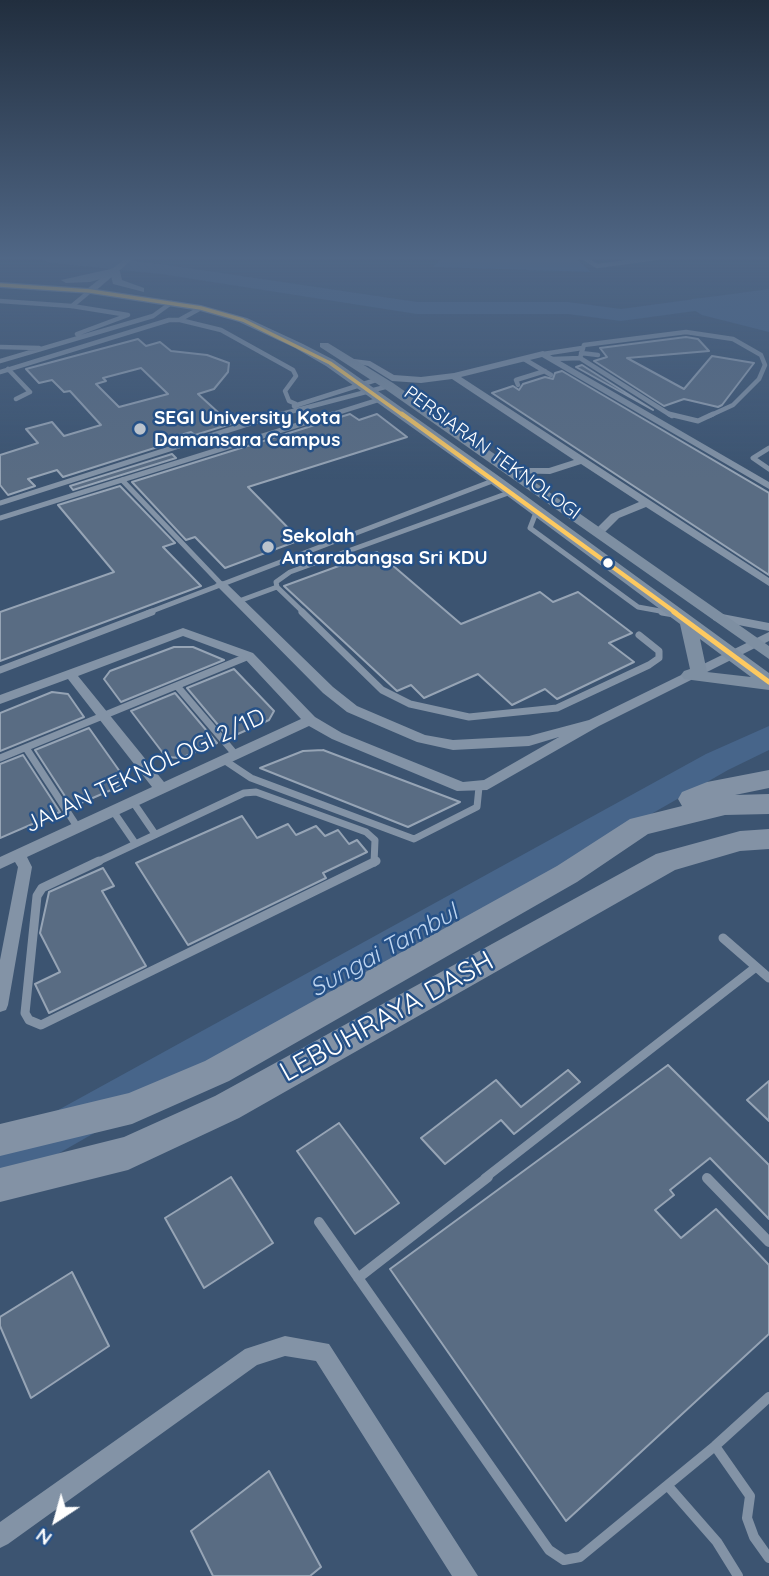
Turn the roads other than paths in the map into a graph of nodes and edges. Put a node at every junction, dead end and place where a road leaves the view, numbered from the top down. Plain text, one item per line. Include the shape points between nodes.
1 (83, 332) edge
2 (101, 332) edge
3 (139, 332) edge
4 (224, 332) edge
5 (268, 332) edge
6 (296, 332) edge
7 (76, 334) dead end
8 (0, 347) edge
9 (50, 347) junction
10 (581, 353) junction
11 (597, 355) dead end
12 (548, 357) junction
13 (524, 359) junction
14 (0, 361) edge
15 (354, 362) junction
16 (8, 369) junction
17 (545, 371) junction
18 (0, 372) edge
19 (551, 375) dead end
20 (454, 376) junction
21 (421, 380) junction
22 (518, 385) dead end
23 (376, 388) junction
24 (407, 398) junction
25 (16, 399) dead end
26 (296, 404) junction
27 (289, 411) junction
28 (769, 449) edge
29 (580, 461) junction
30 (769, 470) edge
31 (509, 471) junction
32 (122, 480) junction
33 (495, 480) junction
34 (769, 485) edge
35 (511, 492) junction
36 (0, 503) edge
37 (645, 503) junction
38 (0, 518) edge
39 (599, 532) junction
40 (221, 583) junction
41 (769, 583) edge
42 (277, 587) junction
43 (239, 601) junction
44 (717, 617) junction
45 (683, 619) junction
46 (769, 627) edge
47 (639, 635) dead end
48 (764, 645) edge
49 (733, 655) junction
50 (249, 656) junction
51 (0, 670) edge
52 (695, 673) junction
53 (70, 674) junction
54 (769, 684) edge
55 (177, 686) junction
56 (0, 700) edge
57 (103, 716) junction
58 (310, 720) junction
59 (594, 723) junction
60 (26, 748) junction
61 (230, 757) junction
62 (0, 758) edge
63 (769, 779) edge
64 (479, 787) junction
65 (162, 789) junction
66 (133, 802) junction
67 (769, 804) edge
68 (113, 811) junction
69 (640, 826) junction
70 (78, 828) junction
71 (155, 834) junction
72 (769, 839) edge
73 (135, 844) junction
74 (19, 855) junction
75 (0, 863) edge
76 (723, 937) dead end
77 (756, 967) junction
78 (769, 978) edge
79 (0, 1005) edge
80 (0, 1140) edge
81 (707, 1178) dead end
82 (0, 1185) edge
83 (319, 1223) dead end
84 (769, 1242) edge
85 (358, 1278) junction
86 (769, 1397) edge
87 (715, 1446) junction
88 (668, 1486) junction
89 (0, 1536) edge
90 (769, 1558) edge
91 (466, 1576) edge
92 (738, 1576) edge

1 - 7 lane
2 - 9 lane
3 - 16 lane
4 - 26 lane via 293,370 296,376 285,391
5 - 23 street, PERSIARAN TEKNOLOGI
6 - 15 street, PERSIARAN TEKNOLOGI
8 - 9 lane
9 - 14 lane
10 - 10 lane via 591,342 657,333 706,333 749,347 761,355 765,365 759,379 733,405 691,422 661,411
10 - 11 lane
10 - 12 lane
10 - 12 lane
12 - 13 street
12 - 34 street
13 - 17 lane
13 - 20 street
15 - 21 street via 370,364 392,378
15 - 23 street, PERSIARAN TEKNOLOGI
16 - 18 lane
16 - 25 lane via 30,392
17 - 19 lane
17 - 22 lane via 516,380
20 - 21 street
20 - 29 street
21 - 24 street
23 - 24 street, PERSIARAN TEKNOLOGI
23 - 26 lane
23 - 27 lane
23 - 32 lane
23 - 33 street, PERSIARAN TEKNOLOGI
24 - 31 street, PERSIARAN TEKNOLOGI
26 - 27 lane
27 - 36 lane
28 - 30 lane via 753,458
29 - 31 street via 550,471
29 - 37 street
31 - 39 street, PERSIARAN TEKNOLOGI
32 - 38 lane
32 - 40 lane
33 - 35 street, PERSIARAN TEKNOLOGI
33 - 40 lane
35 - 42 lane via 290,572 276,582
35 - 45 street, PERSIARAN TEKNOLOGI
37 - 39 street via 615,516
37 - 41 street
39 - 44 street, PERSIARAN TEKNOLOGI
40 - 43 street
40 - 51 lane
42 - 43 lane
42 - 47 lane via 382,690 410,704 469,717 557,708 649,665 659,651
43 - 59 street via 352,709 422,739 484,746 529,741
44 - 46 street
44 - 48 street, PERSIARAN TEKNOLOGI
45 - 49 street, PERSIARAN TEKNOLOGI
45 - 52 street
48 - 49 street
49 - 52 street
49 - 54 street, PERSIARAN TEKNOLOGI
50 - 53 street via 183,632
50 - 55 lane
50 - 58 street
52 - 54 street
52 - 59 street
53 - 56 street
53 - 57 street
55 - 57 lane
55 - 61 lane
57 - 60 lane
57 - 65 street
58 - 61 street, JALAN TEKNOLOGI 2/1D
58 - 64 street via 337,736 449,782
59 - 64 street
60 - 62 lane
60 - 70 lane
61 - 64 lane via 251,778 414,839 477,807
61 - 65 street, JALAN TEKNOLOGI 2/1D
63 - 69 highway via 707,791
65 - 66 street, JALAN TEKNOLOGI 2/1D
66 - 68 street, JALAN TEKNOLOGI 2/1D
66 - 71 lane
67 - 69 highway, LEBUHRAYA DASH via 725,805
68 - 70 street, JALAN TEKNOLOGI 2/1D
68 - 73 lane
69 - 80 highway, LEBUHRAYA DASH via 567,874 217,1071 132,1108
70 - 74 street, JALAN TEKNOLOGI 2/1D
71 - 73 lane
71 - 73 lane via 244,793 256,792 366,832 378,851 376,862 50,1022 34,1024 25,1013 37,896 42,888
72 - 82 highway, LEBUHRAYA DASH via 740,841 666,862 227,1107 128,1153
74 - 75 street, JALAN TEKNOLOGI 2/1D
74 - 79 street via 24,867
76 - 77 lane
77 - 78 lane
77 - 85 lane
81 - 84 lane
83 - 85 lane
85 - 88 lane via 556,1556 580,1557
86 - 87 lane
87 - 88 lane
87 - 90 lane via 750,1496 747,1518
88 - 92 lane via 717,1542
89 - 91 street via 252,1356 285,1346 322,1351

